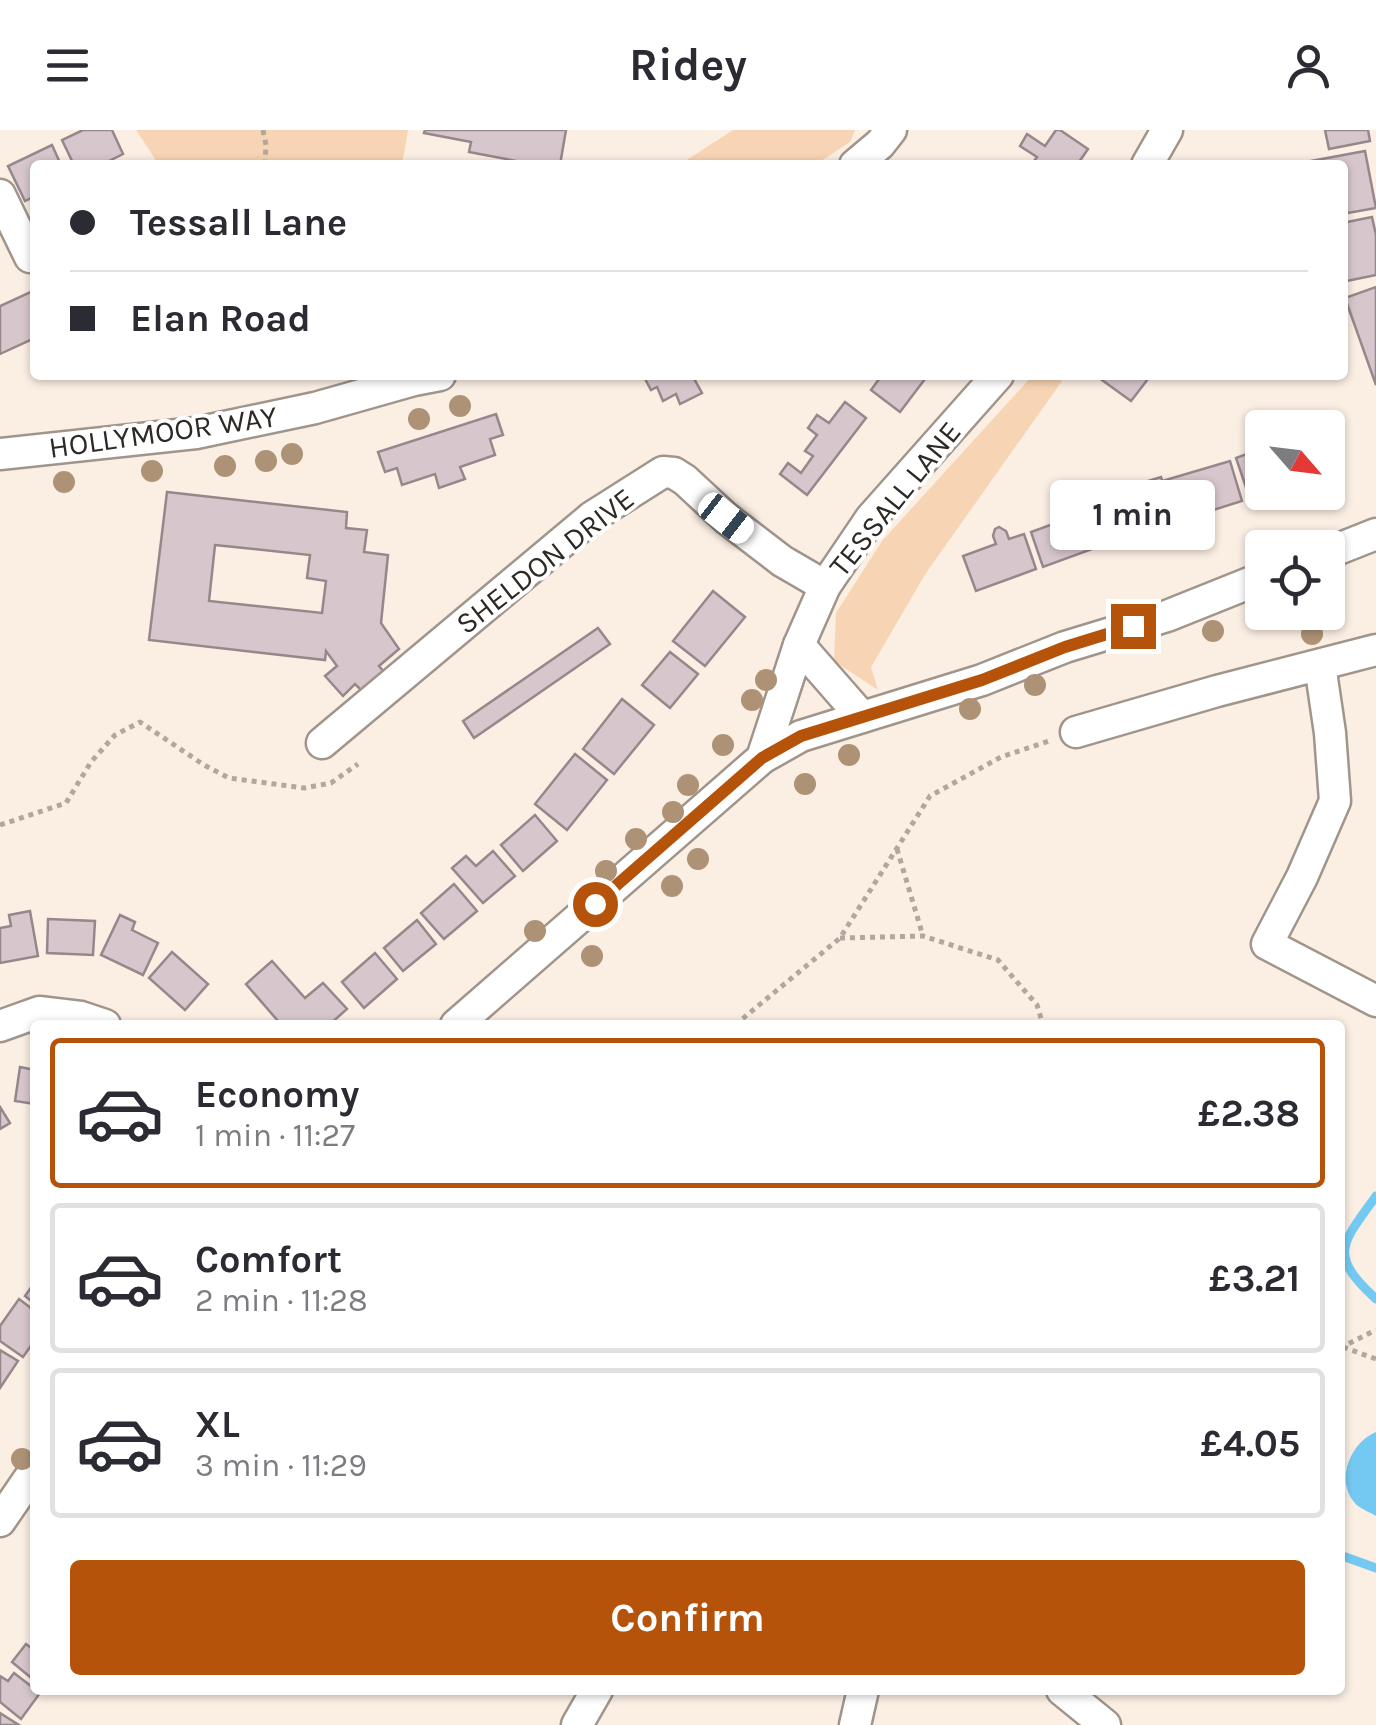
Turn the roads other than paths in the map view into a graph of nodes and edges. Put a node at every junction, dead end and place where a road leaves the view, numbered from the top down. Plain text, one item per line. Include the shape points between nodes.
1 (891, 130) edge
2 (1167, 130) edge
3 (861, 160) edge
4 (1150, 160) edge
5 (0, 194) edge
6 (30, 257) dead end
7 (414, 380) edge
8 (994, 380) edge
9 (0, 454) edge
10 (1376, 534) edge
11 (1345, 546) edge
12 (1245, 585) edge
13 (824, 586) junction
14 (799, 644) junction
15 (1376, 650) edge
16 (1320, 666) junction
17 (862, 716) junction
18 (1076, 732) road end
19 (322, 743) dead end
20 (762, 758) junction
21 (1376, 1000) edge
22 (90, 1020) edge
23 (462, 1020) edge
24 (0, 1026) edge
25 (30, 1477) edge
26 (0, 1521) edge
27 (594, 1695) edge
28 (862, 1695) edge
29 (1068, 1695) edge
30 (577, 1725) edge
31 (855, 1725) edge
32 (1105, 1725) edge

1 - 3 street
2 - 4 street
5 - 6 street
7 - 9 street, HOLLYMOOR WAY via 196,433
8 - 13 street, TESSALL LANE via 871,518
10 - 11 street
12 - 17 street
13 - 14 street, TESSALL LANE
13 - 19 street, SHELDON DRIVE via 782,561 685,480 663,472 592,517
14 - 17 street
14 - 20 street, TESSALL LANE
15 - 16 street
16 - 18 street
16 - 21 street via 1334,800 1266,944
17 - 20 street via 801,736
20 - 23 street
22 - 24 street via 39,1012
25 - 26 street
27 - 30 street
28 - 31 street
29 - 32 street

